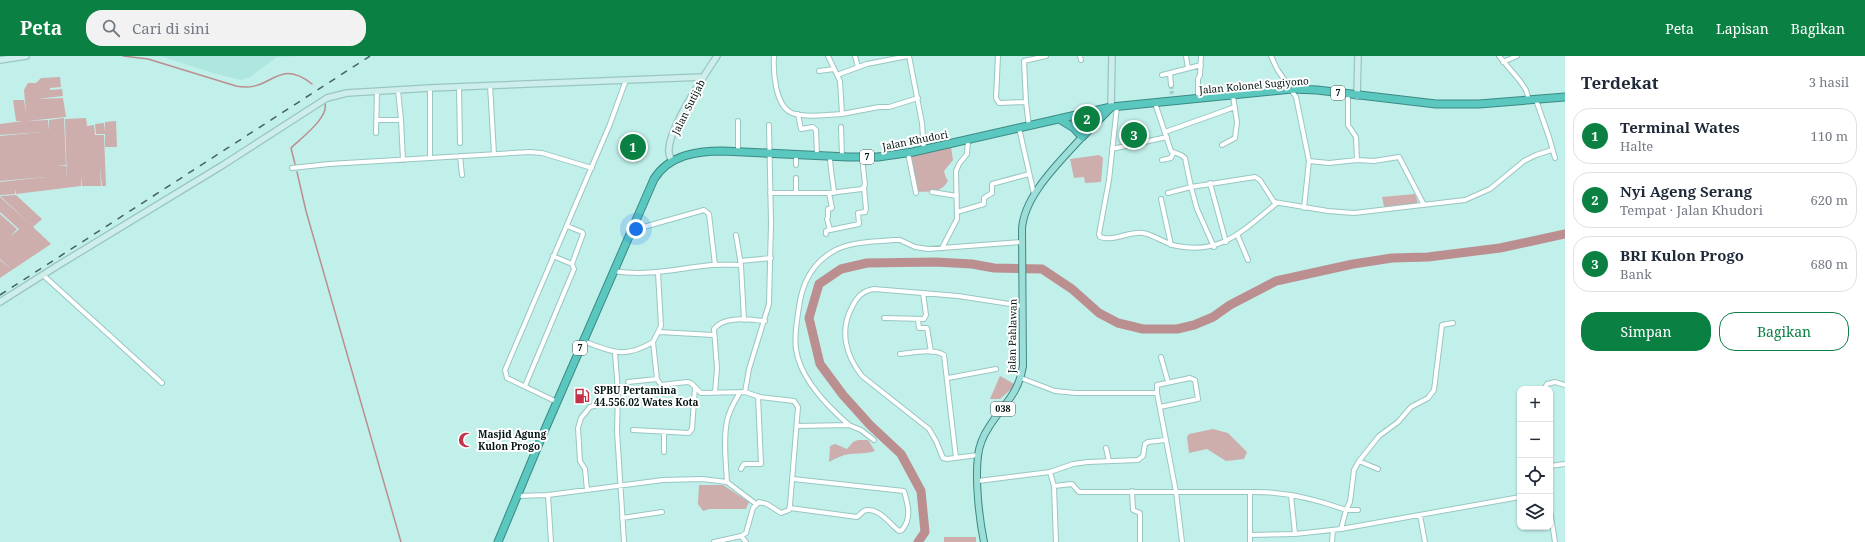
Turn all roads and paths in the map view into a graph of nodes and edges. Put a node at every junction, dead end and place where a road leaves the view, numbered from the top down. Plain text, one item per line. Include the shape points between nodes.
1 (26, 56) edge
2 (717, 56) edge
3 (774, 56) edge
4 (828, 56) edge
5 (855, 56) edge
6 (909, 56) edge
7 (998, 56) edge
8 (1046, 56) edge
9 (1112, 56) edge
10 (1186, 56) edge
11 (1201, 56) edge
12 (1271, 56) edge
13 (1358, 56) edge
14 (1499, 56) edge
15 (1517, 56) edge
16 (0, 60) edge
17 (1503, 62) junction
18 (1201, 65) junction
19 (858, 67) junction
20 (1188, 68) junction
21 (834, 69) junction
22 (819, 71) dead end
23 (1170, 73) junction
24 (837, 75) junction
25 (1162, 75) dead end
26 (703, 77) junction
27 (626, 80) junction
28 (490, 85) junction
29 (1171, 86) tunnel mouth
30 (459, 87) junction
31 (430, 88) junction
32 (1292, 89) junction
33 (398, 90) junction
34 (377, 91) junction
35 (1172, 94) tunnel mouth
36 (1348, 95) junction
37 (1233, 96) junction
38 (1357, 96) junction
39 (1565, 97) edge
40 (918, 98) junction
41 (1198, 99) junction
42 (1532, 101) junction
43 (1026, 102) junction
44 (1174, 102) junction
45 (1155, 103) junction
46 (1114, 106) junction
47 (1235, 107) junction
48 (798, 114) junction
49 (842, 114) junction
50 (1059, 119) junction
51 (377, 120) junction
52 (401, 120) junction
53 (738, 121) dead end
54 (769, 125) dead end
55 (1029, 126) junction
56 (841, 127) dead end
57 (1019, 128) junction
58 (376, 133) dead end
59 (1166, 134) junction
60 (1082, 137) junction
61 (968, 140) junction
62 (460, 144) dead end
63 (1222, 145) dead end
64 (1112, 149) junction
65 (924, 150) junction
66 (1552, 150) junction
67 (738, 151) junction
68 (1173, 152) junction
69 (769, 153) junction
70 (908, 153) junction
71 (494, 154) junction
72 (796, 154) junction
73 (817, 155) junction
74 (460, 156) junction
75 (830, 156) junction
76 (842, 157) junction
77 (862, 157) junction
78 (430, 158) junction
79 (1555, 158) dead end
80 (403, 160) junction
81 (1162, 160) dead end
82 (1357, 160) junction
83 (672, 161) junction
84 (1309, 162) junction
85 (796, 165) dead end
86 (292, 168) dead end
87 (592, 168) junction
88 (1029, 174) junction
89 (462, 176) dead end
90 (796, 178) dead end
91 (1210, 183) junction
92 (864, 187) junction
93 (1191, 187) junction
94 (932, 192) dead end
95 (770, 193) junction
96 (796, 193) junction
97 (831, 193) junction
98 (916, 193) dead end
99 (1168, 193) dead end
100 (1034, 195) junction
101 (958, 196) junction
102 (1161, 199) dead end
103 (1277, 203) junction
104 (1424, 204) junction
105 (1304, 208) junction
106 (957, 212) junction
107 (567, 226) junction
108 (630, 230) junction
109 (1237, 234) junction
110 (736, 235) dead end
111 (1022, 242) junction
112 (1226, 242) junction
113 (1171, 245) junction
114 (1214, 247) junction
115 (942, 248) junction
116 (554, 256) junction
117 (771, 258) junction
118 (1248, 260) dead end
119 (740, 263) junction
120 (572, 264) junction
121 (715, 266) junction
122 (613, 271) junction
123 (658, 273) junction
124 (43, 274) junction
125 (923, 293) junction
126 (0, 302) edge
127 (1023, 306) junction
128 (884, 318) dead end
129 (744, 320) junction
130 (918, 320) junction
131 (765, 321) junction
132 (1453, 323) dead end
133 (659, 332) junction
134 (713, 335) junction
135 (583, 342) junction
136 (653, 342) junction
137 (931, 352) junction
138 (615, 353) junction
139 (900, 354) dead end
140 (1161, 357) dead end
141 (996, 369) dead end
142 (948, 378) junction
143 (1021, 378) junction
144 (657, 379) junction
145 (628, 382) dead end
146 (1168, 382) junction
147 (162, 383) dead end
148 (1565, 385) edge
149 (525, 386) junction
150 (1546, 386) edge
151 (695, 387) junction
152 (617, 390) junction
153 (715, 392) junction
154 (742, 392) junction
155 (1157, 393) junction
156 (758, 396) junction
157 (557, 402) junction
158 (1160, 407) junction
159 (849, 425) junction
160 (797, 426) junction
161 (633, 430) dead end
162 (664, 432) junction
163 (874, 440) dead end
164 (1165, 440) junction
165 (1106, 448) dead end
166 (664, 452) dead end
167 (978, 456) junction
168 (956, 458) junction
169 (1109, 461) junction
170 (1359, 461) junction
171 (1565, 464) edge
172 (1553, 466) edge
173 (741, 469) dead end
174 (1378, 469) dead end
175 (1050, 472) junction
176 (793, 479) junction
177 (978, 481) junction
178 (727, 482) junction
179 (620, 485) junction
180 (1054, 486) junction
181 (587, 490) junction
182 (1132, 491) junction
183 (1176, 492) junction
184 (1250, 492) junction
185 (548, 495) junction
186 (1291, 495) junction
187 (517, 496) junction
188 (1517, 498) edge
189 (756, 504) junction
190 (790, 508) junction
191 (1346, 510) junction
192 (1358, 510) dead end
193 (662, 512) dead end
194 (1420, 515) junction
195 (622, 518) junction
196 (1341, 529) junction
197 (1553, 529) edge
198 (1333, 530) junction
199 (1295, 534) junction
200 (1250, 535) junction
201 (741, 536) junction
202 (498, 542) edge
203 (551, 542) edge
204 (624, 542) edge
205 (714, 542) edge
206 (746, 542) edge
207 (984, 542) edge
208 (1056, 542) edge
209 (1140, 542) edge
210 (1182, 542) edge
211 (1250, 542) edge
212 (1332, 542) edge
213 (1425, 542) edge
214 (1555, 542) edge

1 - 16 street
2 - 26 street, Jalan Sutijab
3 - 48 street via 774,78 780,99 788,110
4 - 21 street
5 - 19 street
6 - 19 street
6 - 40 street
7 - 43 street via 995,94 997,101
8 - 43 street via 1024,61
9 - 46 street
10 - 20 street
11 - 18 street
12 - 32 street
13 - 38 street
14 - 17 street
15 - 17 street
17 - 42 street via 1520,80
18 - 20 street
18 - 41 street
19 - 24 street
20 - 23 street
21 - 22 street
21 - 24 street
23 - 25 street
23 - 29 street
24 - 49 street via 840,81
26 - 27 street
26 - 83 street, Jalan Sutijab via 671,140 668,151
27 - 28 street
27 - 87 street
28 - 30 street
28 - 71 street
30 - 31 street
30 - 62 street
31 - 33 street
31 - 78 street
32 - 36 highway, Jalan Kolonel Sugiyono / 7
32 - 37 highway, Jalan Kolonel Sugiyono / 7
32 - 84 street via 1296,96
33 - 34 street
33 - 52 street
34 - 51 street
34 - 124 street via 347,93 321,100 223,165
35 - 44 street
36 - 38 highway, Jalan Kolonel Sugiyono / 7
36 - 82 street via 1348,125 1356,137
37 - 41 highway, Jalan Kolonel Sugiyono / 7
37 - 47 street
38 - 42 highway, Jalan Kolonel Sugiyono / 7 via 1436,104
39 - 42 highway, Jalan Kolonel Sugiyono / 7
40 - 49 street via 889,107
40 - 65 street
41 - 44 highway, Jalan Kolonel Sugiyono / 7
42 - 66 street
43 - 55 street
44 - 45 highway, Jalan Kolonel Sugiyono / 7
45 - 46 highway, Jalan Kolonel Sugiyono / 7
45 - 59 street
46 - 50 highway, Jalan Khudori / 7
46 - 60 highway, Jalan Pahlawan
46 - 64 street
47 - 59 street
47 - 63 street via 1236,136
48 - 49 street
48 - 73 street via 800,129 813,127 816,130
50 - 55 highway, Jalan Khudori / 7
50 - 60 highway via 1074,128
51 - 52 street
51 - 58 street
52 - 80 street
53 - 67 street
54 - 69 street
55 - 57 highway, Jalan Khudori / 7
56 - 76 street
57 - 61 highway, Jalan Khudori / 7
57 - 88 street
59 - 64 street
59 - 68 street
60 - 100 main road, Jalan Pahlawan / 038
61 - 65 highway, Jalan Khudori / 7
61 - 101 street via 967,154 957,168
64 - 113 street via 1100,237 1141,232
65 - 70 highway, Jalan Khudori / 7
66 - 79 street
66 - 104 street via 1524,161 1490,189 1475,197
67 - 69 highway, Jalan Khudori / 7
67 - 83 highway, Jalan Khudori / 7 via 708,151 682,156
68 - 81 street via 1171,158
68 - 93 street via 1185,158
69 - 72 highway, Jalan Khudori / 7
69 - 95 street
70 - 77 highway, Jalan Khudori / 7
70 - 98 street
71 - 74 street
71 - 87 street via 538,152
72 - 73 highway, Jalan Khudori / 7
72 - 85 street
73 - 75 highway, Jalan Khudori / 7
74 - 78 street
74 - 89 street
75 - 76 highway, Jalan Khudori / 7
75 - 97 street via 833,182
76 - 77 highway, Jalan Khudori / 7
77 - 92 street
78 - 80 street
80 - 86 street
82 - 84 street
82 - 104 street via 1374,161 1399,157
83 - 108 highway, 7 via 654,179
84 - 105 street
87 - 107 street
88 - 100 street
88 - 106 street via 992,184 992,193 984,198 984,204
90 - 96 street
91 - 93 street
91 - 103 street via 1258,178 1272,200
91 - 112 street
92 - 97 street
92 - 97 street via 866,209 865,212 858,213 859,224 828,232 828,209 832,208
93 - 99 street
93 - 114 street via 1197,209
94 - 101 street
95 - 96 street
95 - 117 street
96 - 97 street
100 - 111 main road, Jalan Pahlawan / 038 via 1025,211
101 - 106 street
102 - 113 street
103 - 105 street
103 - 109 street
104 - 105 street via 1354,213
106 - 115 street via 954,227
107 - 116 street
107 - 120 street via 583,234
108 - 121 street via 704,210 709,214
108 - 122 highway, 7
109 - 112 street
109 - 118 street
110 - 119 street
111 - 115 street
111 - 127 main road, Jalan Pahlawan / 038
112 - 114 street
113 - 114 street
115 - 159 street via 916,248 897,239 851,245 827,255 808,277 801,291 796,350 804,373 814,389
116 - 120 street
116 - 149 street via 505,370 506,376
117 - 119 street
117 - 131 street via 769,304
119 - 121 street
119 - 129 street
120 - 149 street via 574,269
121 - 123 street
122 - 123 street
122 - 135 highway, 7
123 - 133 street via 661,326
124 - 126 street
124 - 147 street
125 - 127 street
125 - 130 street via 925,318
125 - 168 street via 874,289 862,292 847,316 845,342 855,367 862,376 928,429 943,458
127 - 143 main road, Jalan Pahlawan / 038
128 - 130 street
129 - 131 street
129 - 134 street via 716,326
130 - 137 street via 919,328 927,328
131 - 154 street
132 - 170 street via 1442,325 1434,390 1431,395 1411,407 1398,422 1379,436
133 - 134 street
133 - 136 street
134 - 153 street via 717,368
135 - 138 street
135 - 157 highway, 7
136 - 138 street via 626,353
136 - 144 street
137 - 139 street
137 - 142 street via 944,355
138 - 152 street
140 - 146 street
141 - 142 street
142 - 168 street
143 - 155 street via 1055,391
143 - 167 main road, Jalan Pahlawan / 038 via 1016,390 989,426
144 - 145 street
144 - 151 street via 662,385 689,382
146 - 155 street via 1157,385
146 - 158 street via 1193,378 1198,398
148 - 150 street via 1552,382
149 - 157 street
151 - 153 street via 701,392
151 - 162 street via 691,432
152 - 179 street
152 - 181 street via 610,390 604,403 590,407 579,423 580,461 585,469
153 - 154 street
154 - 156 street
154 - 178 street via 731,408 727,421
155 - 158 street
156 - 160 street via 794,401 798,407
156 - 173 street via 761,464 743,464
157 - 187 highway, 7
158 - 164 street
159 - 160 street
159 - 163 street
160 - 176 street
161 - 162 street
162 - 166 street
164 - 169 street via 1145,444 1143,456 1138,460
164 - 183 street
165 - 169 street
167 - 168 street
167 - 177 main road, Jalan Pahlawan / 038
169 - 175 street via 1073,464
170 - 174 street
170 - 191 street via 1354,470 1350,502
171 - 172 street
175 - 177 street
175 - 180 street
176 - 190 street
176 - 190 street via 904,491 909,512 906,526 899,531 883,516 868,510 857,517
177 - 207 main road, Jalan Pahlawan / 038
178 - 179 street via 681,479
178 - 189 street
179 - 181 street
179 - 195 street
180 - 182 street via 1072,484 1079,492
180 - 208 street
181 - 185 street
182 - 183 street
182 - 209 street via 1133,510 1140,512
183 - 184 street
183 - 210 street
184 - 186 street
184 - 200 street
185 - 187 street
185 - 203 street
186 - 191 street via 1326,502
186 - 199 street
187 - 202 highway, 7
188 - 194 street
189 - 190 street via 764,502 781,512 787,512
189 - 201 street via 750,516 748,530
191 - 192 street
191 - 196 street
193 - 195 street
194 - 196 street
194 - 213 street
195 - 204 street
196 - 198 street
197 - 214 street
198 - 199 street
198 - 212 street
199 - 200 street
200 - 211 street
201 - 205 street
201 - 206 street

